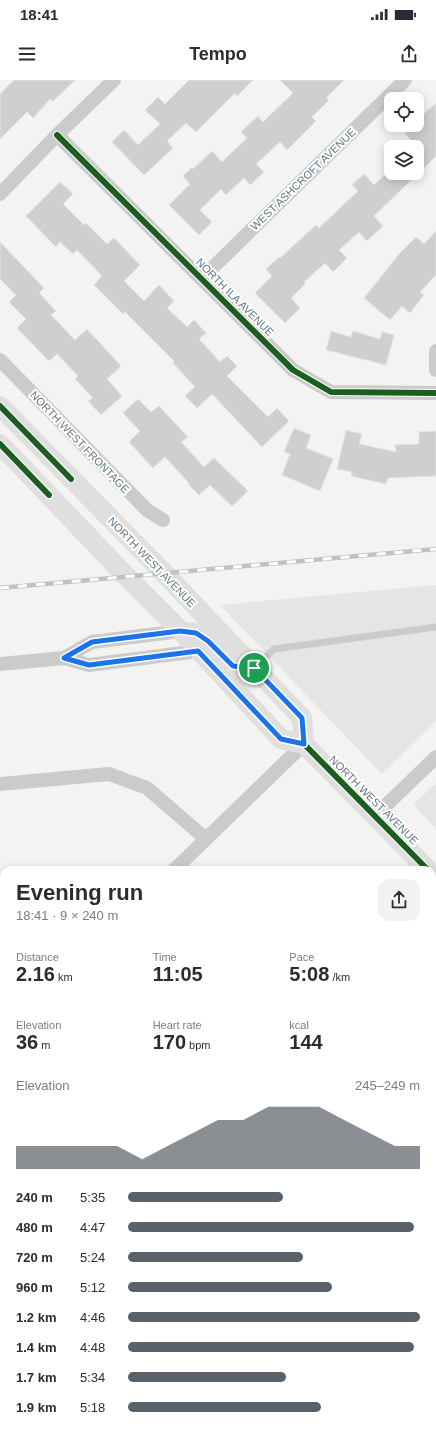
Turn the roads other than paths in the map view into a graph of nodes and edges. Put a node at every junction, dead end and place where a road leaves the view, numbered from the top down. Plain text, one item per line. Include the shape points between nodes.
1 (114, 80) edge
2 (405, 80) edge
3 (57, 135) junction
4 (0, 194) edge
5 (202, 278) junction
6 (436, 351) edge
7 (0, 360) edge
8 (436, 370) edge
9 (436, 393) edge
10 (0, 406) edge
11 (0, 444) edge
12 (163, 520) dead end
13 (436, 627) edge
14 (180, 631) junction
15 (198, 651) junction
16 (64, 658) junction
17 (0, 664) edge
18 (254, 668) junction
19 (304, 744) junction
20 (436, 757) edge
21 (0, 784) edge
22 (375, 816) junction
23 (206, 839) junction
24 (178, 866) edge
25 (424, 866) edge

1 - 3 street
2 - 5 street, WEST ASHCROFT AVENUE
3 - 4 street
3 - 5 street, NORTH ILA AVENUE
5 - 9 street, NORTH ILA AVENUE via 293,370 331,392
6 - 8 street
7 - 12 street, NORTH WEST FRONTAGE via 147,510
10 - 18 main road, NORTH WEST AVENUE
11 - 14 main road
13 - 18 lane via 274,649
14 - 15 main road
14 - 16 street via 92,642
14 - 18 main road via 196,633 208,641 233,666
15 - 16 street via 89,665
15 - 19 main road via 281,739
16 - 17 street
18 - 19 main road, NORTH WEST AVENUE via 302,718
19 - 22 main road, NORTH WEST AVENUE
19 - 23 street
20 - 22 street
21 - 23 street via 109,774 147,788
22 - 25 main road, NORTH WEST AVENUE
23 - 24 street

